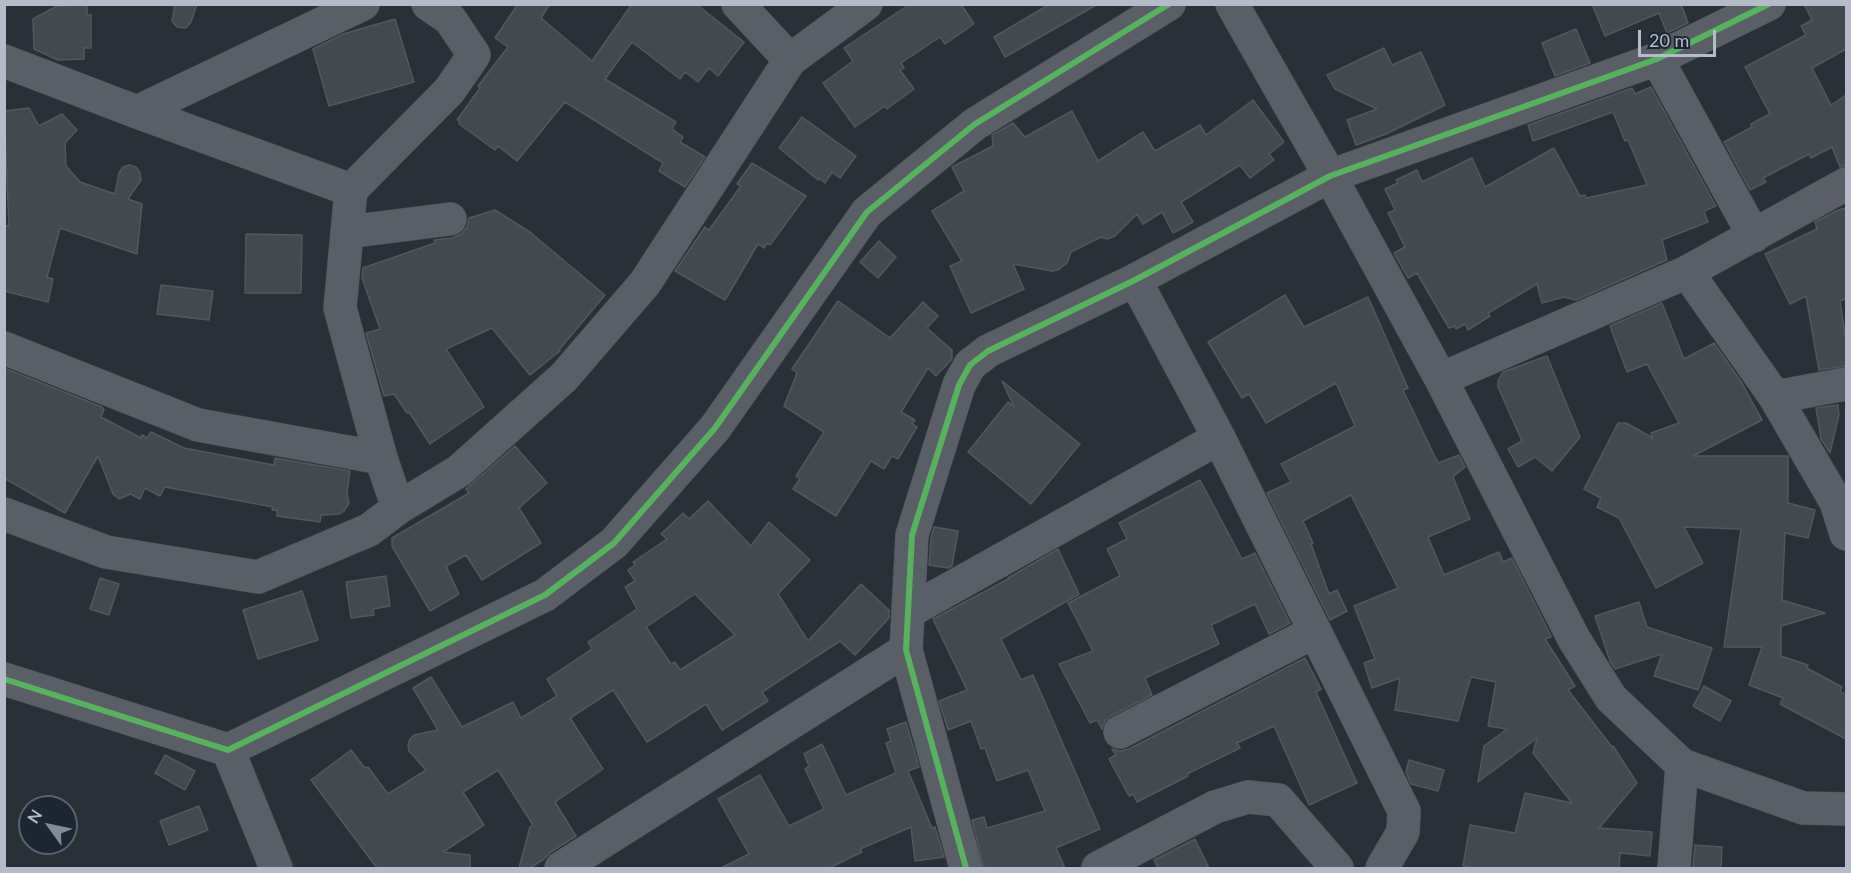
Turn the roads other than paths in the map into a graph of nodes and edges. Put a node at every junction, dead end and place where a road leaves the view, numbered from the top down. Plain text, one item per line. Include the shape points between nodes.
1 (363, 4) edge
2 (428, 4) edge
3 (738, 4) edge
4 (866, 4) edge
5 (1169, 4) edge
6 (1232, 4) edge
7 (1769, 4) edge
8 (1657, 59) junction
9 (790, 60) junction
10 (4, 61) edge
11 (137, 112) junction
12 (1330, 176) junction
13 (1846, 183) edge
14 (351, 190) junction
15 (450, 219) dead end
16 (347, 232) junction
17 (1754, 236) junction
18 (1687, 272) junction
19 (1135, 280) junction
20 (4, 348) edge
21 (1442, 379) junction
22 (1846, 384) edge
23 (1775, 397) junction
24 (1219, 438) junction
25 (381, 458) junction
26 (399, 508) junction
27 (4, 514) edge
28 (1846, 534) edge
29 (908, 612) junction
30 (1314, 632) junction
31 (906, 650) junction
32 (4, 679) edge
33 (1120, 732) dead end
34 (228, 750) junction
35 (1682, 765) junction
36 (1846, 809) edge
37 (276, 868) edge
38 (561, 868) edge
39 (966, 868) edge
40 (1098, 868) edge
41 (1337, 868) edge
42 (1382, 868) edge
43 (1674, 868) edge

1 - 11 street
2 - 14 street via 450,19 474,55 449,91
3 - 9 street
4 - 9 street
5 - 34 street via 975,124 867,212 715,428 614,543 545,595
6 - 12 street
7 - 8 street
8 - 12 street
8 - 17 street
9 - 26 street via 645,283 564,377 459,471
10 - 11 street
11 - 14 street
12 - 19 street
12 - 21 street
13 - 17 street
14 - 16 street
15 - 16 street
16 - 25 street via 340,308
17 - 18 street
18 - 21 street
18 - 23 street
19 - 24 street
19 - 29 street via 988,351 970,365 959,385 912,535
20 - 25 street via 198,425
21 - 35 street via 1574,639 1611,698
22 - 23 street
23 - 28 street via 1836,502
24 - 29 street
24 - 30 street
25 - 26 street
26 - 27 street via 369,530 258,578 106,552
29 - 31 street
30 - 33 street
30 - 42 street via 1404,811 1403,832
31 - 38 street
31 - 39 street
32 - 34 street
34 - 37 street
35 - 36 street via 1803,808
35 - 43 street
40 - 41 street via 1215,807 1248,797 1278,800

